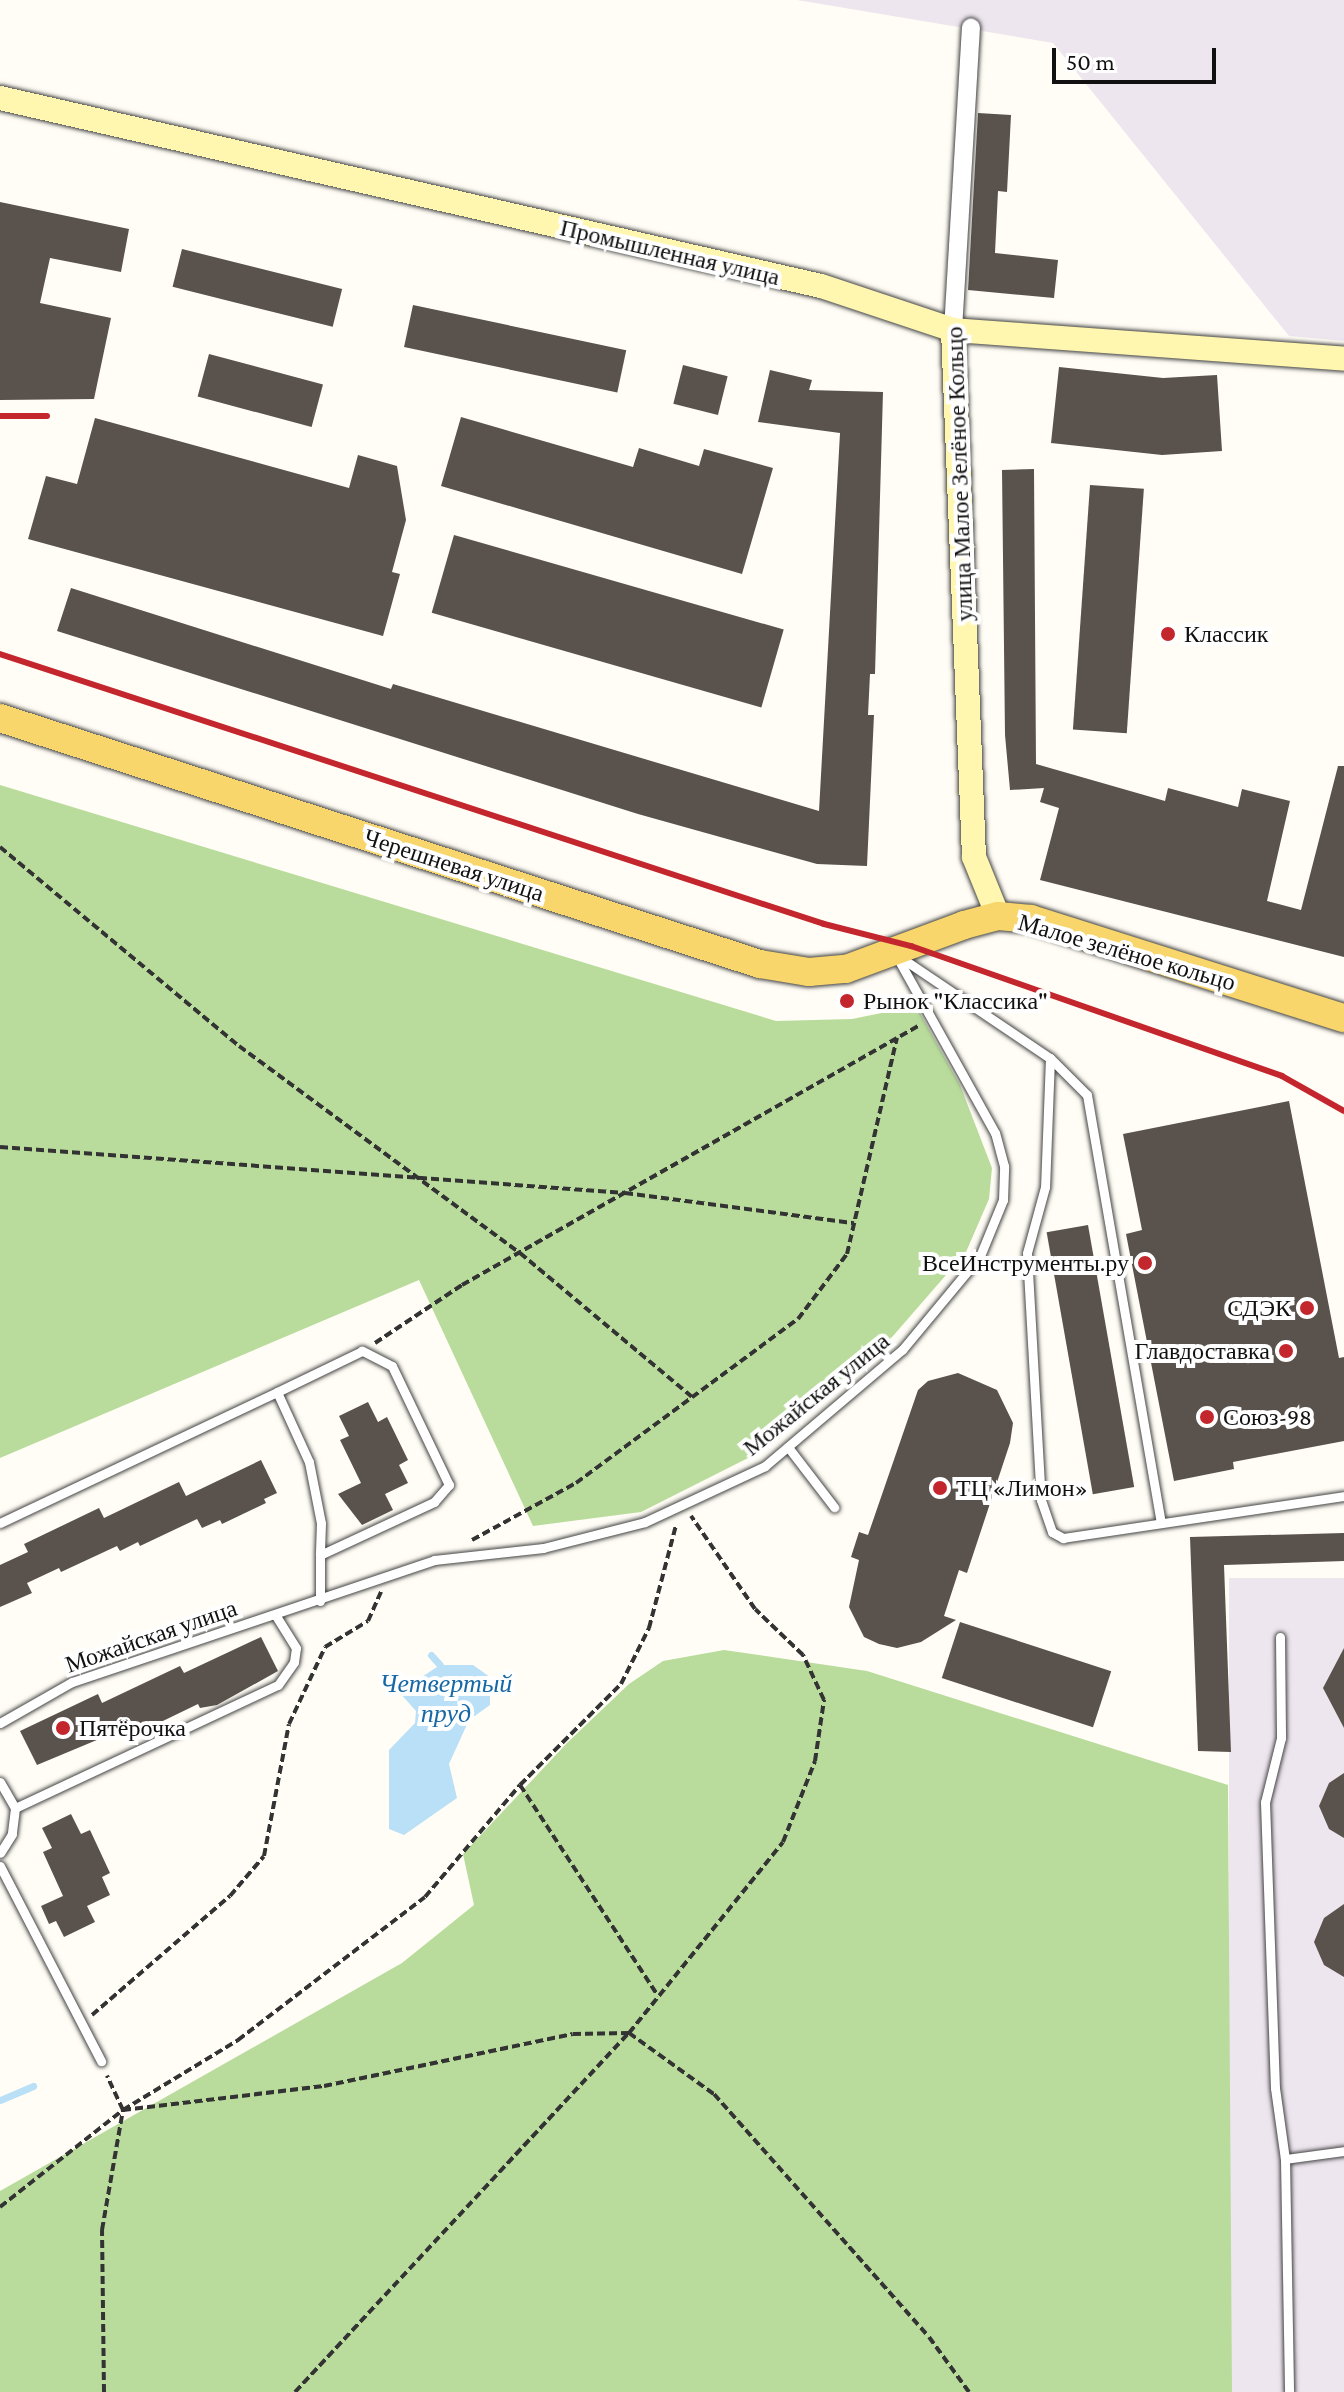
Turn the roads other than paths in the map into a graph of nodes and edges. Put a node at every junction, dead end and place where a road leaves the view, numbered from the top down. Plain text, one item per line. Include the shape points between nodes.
1 (971, 28) dead end
2 (0, 98) edge
3 (953, 330) junction
4 (1344, 359) edge
5 (0, 718) edge
6 (998, 916) junction
7 (903, 949) junction
8 (1344, 1018) edge
9 (1050, 1058) junction
10 (277, 1392) junction
11 (788, 1447) junction
12 (1344, 1496) edge
13 (834, 1507) dead end
14 (0, 1523) edge
15 (1161, 1523) junction
16 (320, 1555) junction
17 (320, 1601) junction
18 (275, 1615) junction
19 (1280, 1637) dead end
20 (0, 1723) edge
21 (0, 1782) edge
22 (15, 1808) junction
23 (0, 1853) edge
24 (0, 1866) edge
25 (101, 2061) road end
26 (1344, 2151) edge
27 (1285, 2159) junction
28 (1289, 2392) edge

1 - 3 street, улица Малое Зелёное Кольцо
2 - 3 street, Промышленная улица via 821,286
3 - 4 street, Промышленная улица
3 - 6 street, улица Малое Зелёное Кольцо via 974,857
5 - 7 main road, Черешневая улица via 760,964 809,972 846,969
6 - 7 main road, Малое зелёное кольцо
6 - 8 main road, Малое зелёное кольцо via 1031,919
7 - 9 lane
7 - 11 lane, Можайская улица via 933,1018 995,1133 1004,1166 1003,1200 980,1256 902,1350
9 - 15 lane via 1087,1095
9 - 15 lane via 1045,1187 1027,1253 1041,1500 1052,1532 1063,1538
10 - 14 lane
10 - 16 lane via 309,1462 321,1523
10 - 16 lane via 362,1351 392,1366 449,1485 434,1502
11 - 13 lane
11 - 17 lane, Можайская улица via 765,1466 645,1522 543,1548 434,1560
12 - 15 lane
16 - 17 lane
17 - 18 lane, Можайская улица
18 - 20 lane, Можайская улица via 72,1682
18 - 22 lane, Можайская улица via 296,1648 294,1662 278,1685
19 - 27 lane via 1281,1738 1265,1802 1275,2088
21 - 22 lane
22 - 23 lane via 12,1834
24 - 25 lane
26 - 27 lane
27 - 28 lane

